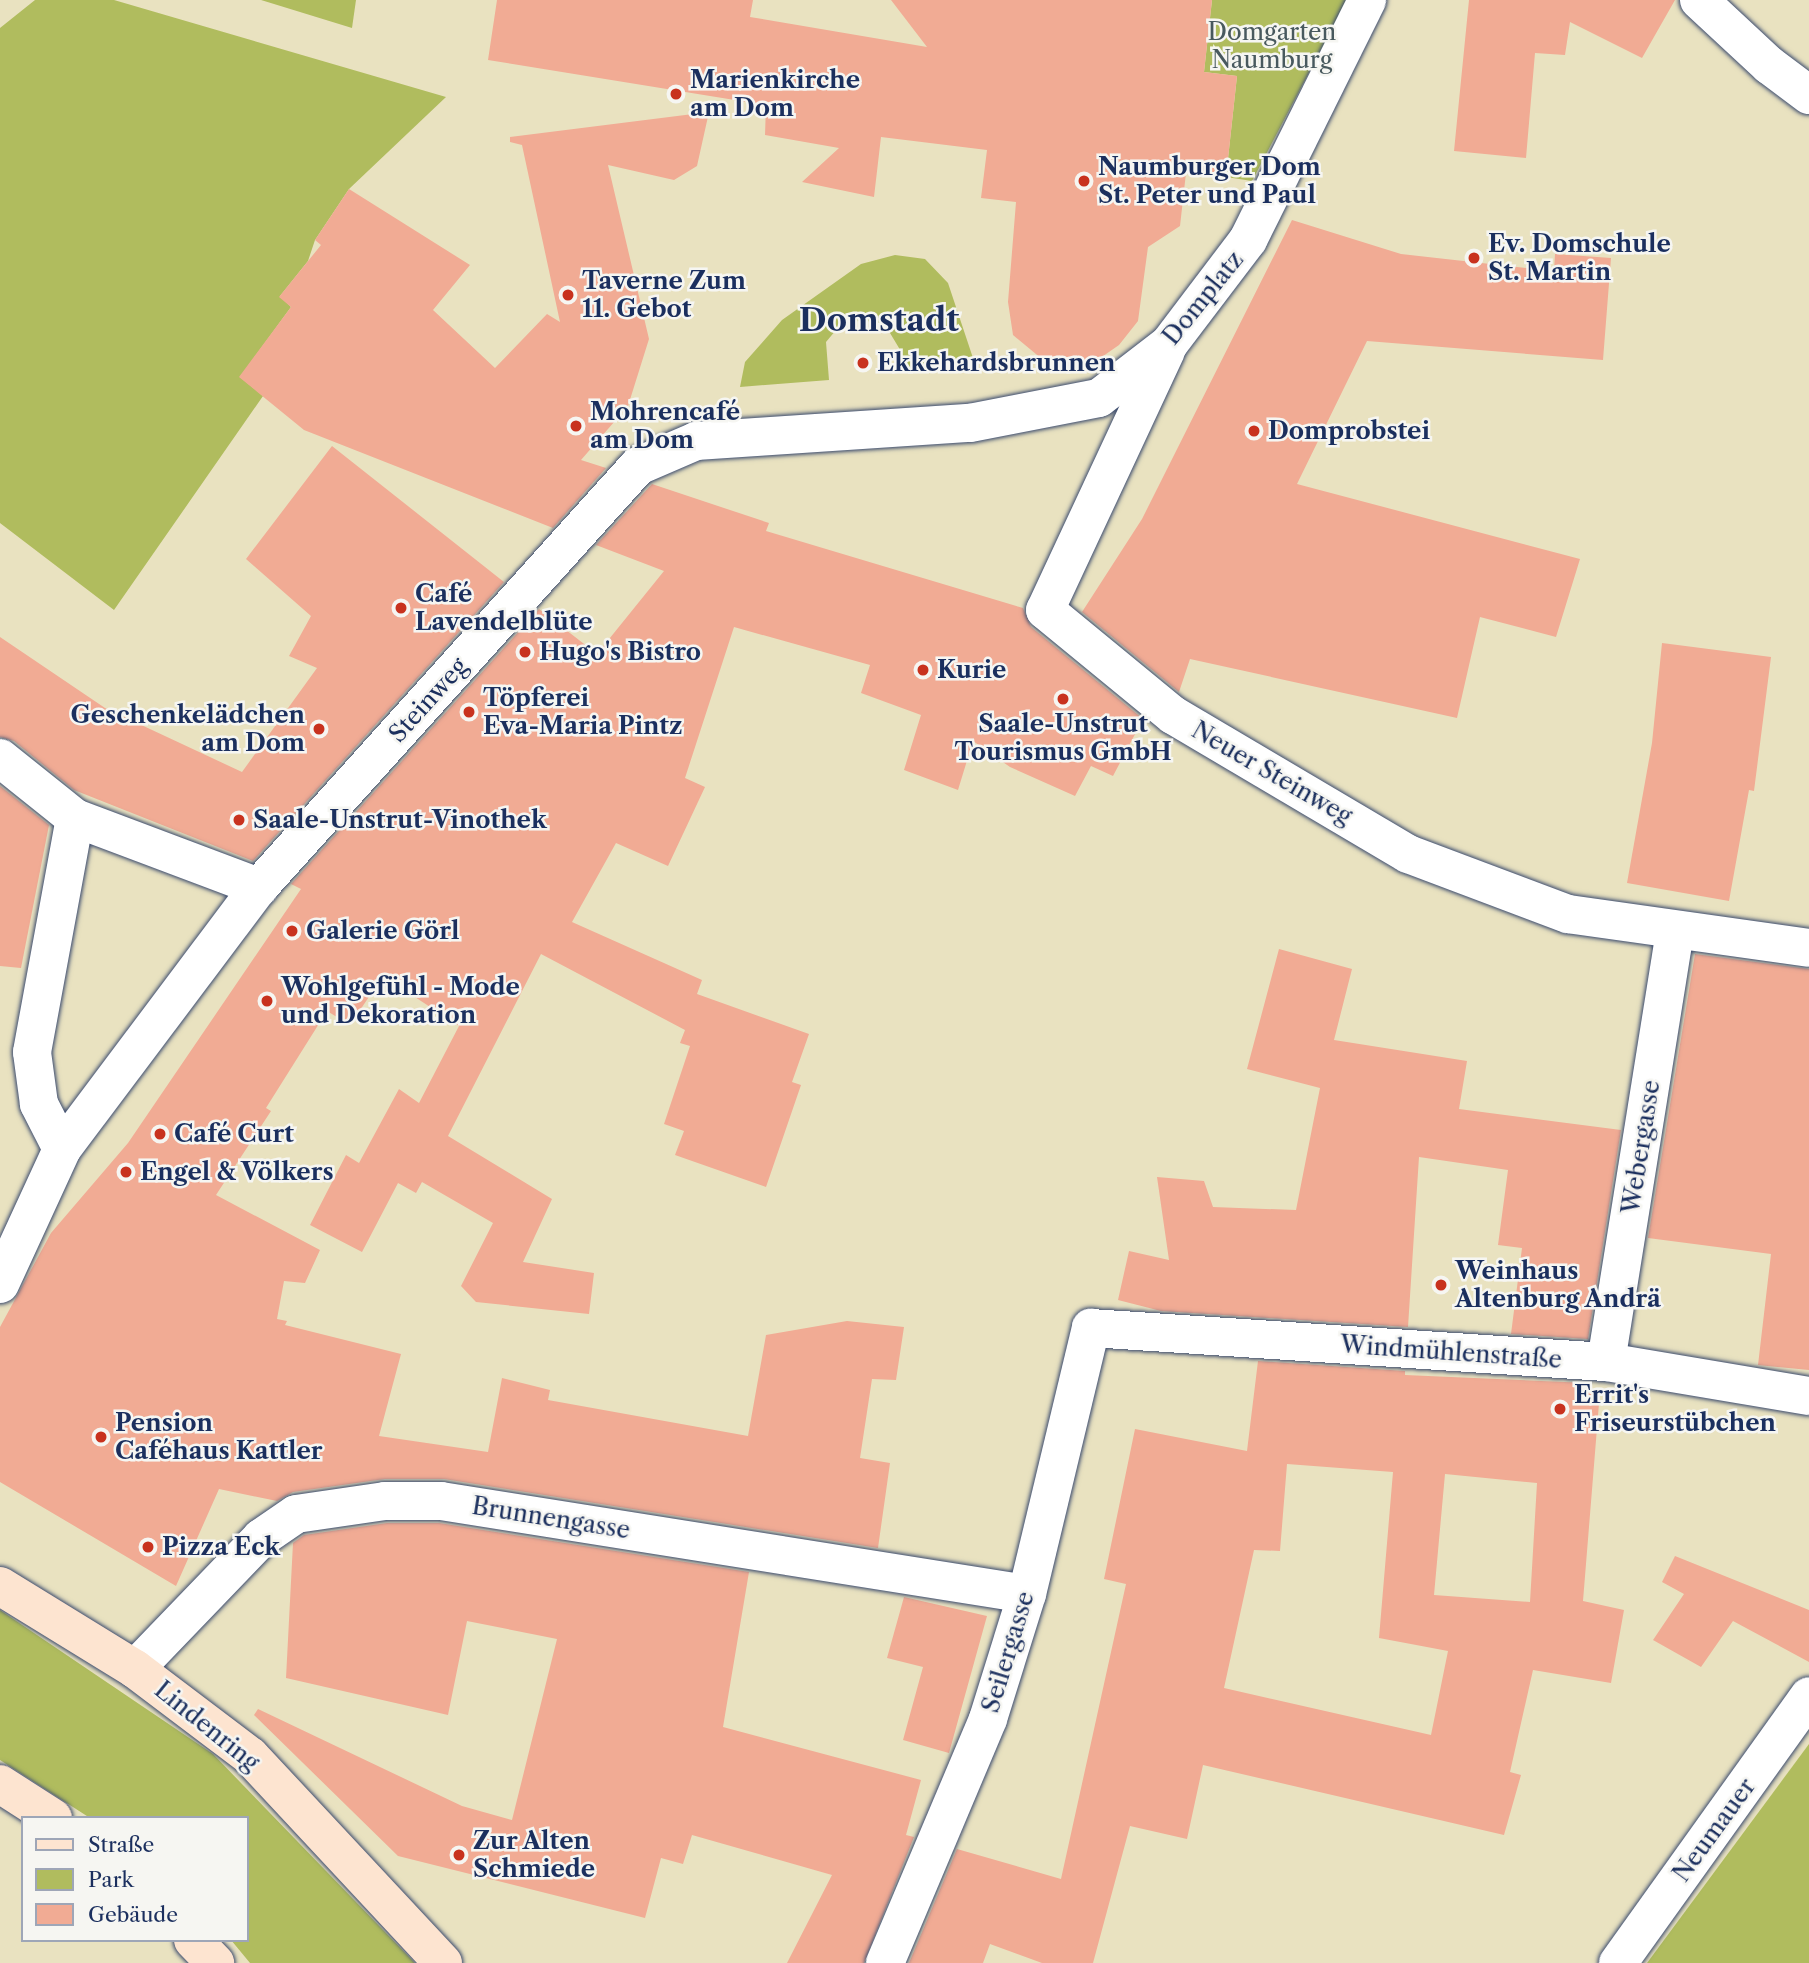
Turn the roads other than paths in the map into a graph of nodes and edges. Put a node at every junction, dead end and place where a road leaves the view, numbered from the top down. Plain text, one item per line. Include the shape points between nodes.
1 (1367, 0) edge
2 (1699, 0) edge
3 (1809, 95) edge
4 (1169, 344) junction
5 (696, 441) joint
6 (0, 758) edge
7 (75, 818) junction
8 (259, 887) junction
9 (1675, 932) junction
10 (1809, 948) edge
11 (62, 1149) junction
12 (0, 1284) edge
13 (1091, 1328) joint
14 (1606, 1362) junction
15 (1809, 1396) edge
16 (0, 1586) edge
17 (1027, 1594) junction
18 (135, 1670) junction
19 (1809, 1696) edge
20 (0, 1784) edge
21 (50, 1816) edge
22 (195, 1942) edge
23 (215, 1963) edge
24 (443, 1963) edge
25 (885, 1963) edge
26 (1618, 1963) edge

1 - 4 street, Domplatz via 1248,240
2 - 3 street
4 - 5 street, Domplatz via 1099,398 970,424
4 - 9 street, Neuer Steinweg via 1045,610 1173,715 1408,854 1568,914
5 - 8 street, Steinweg via 638,466
6 - 7 street
7 - 8 street
7 - 11 street via 32,1052 39,1104
8 - 11 street, Steinweg
9 - 10 street, Neuer Steinweg
9 - 14 street, Webergasse
11 - 12 street, Steinweg
13 - 14 street, Windmühlenstraße
13 - 17 street, Seilergasse
14 - 15 street, Windmühlenstraße
16 - 18 main road, Lindenring
17 - 18 street, Brunnengasse via 441,1501 385,1502 296,1514 270,1532
17 - 25 street, Seilergasse via 988,1719
18 - 24 main road, Lindenring via 250,1756
19 - 26 street, Neumauer
20 - 21 main road
22 - 23 main road

